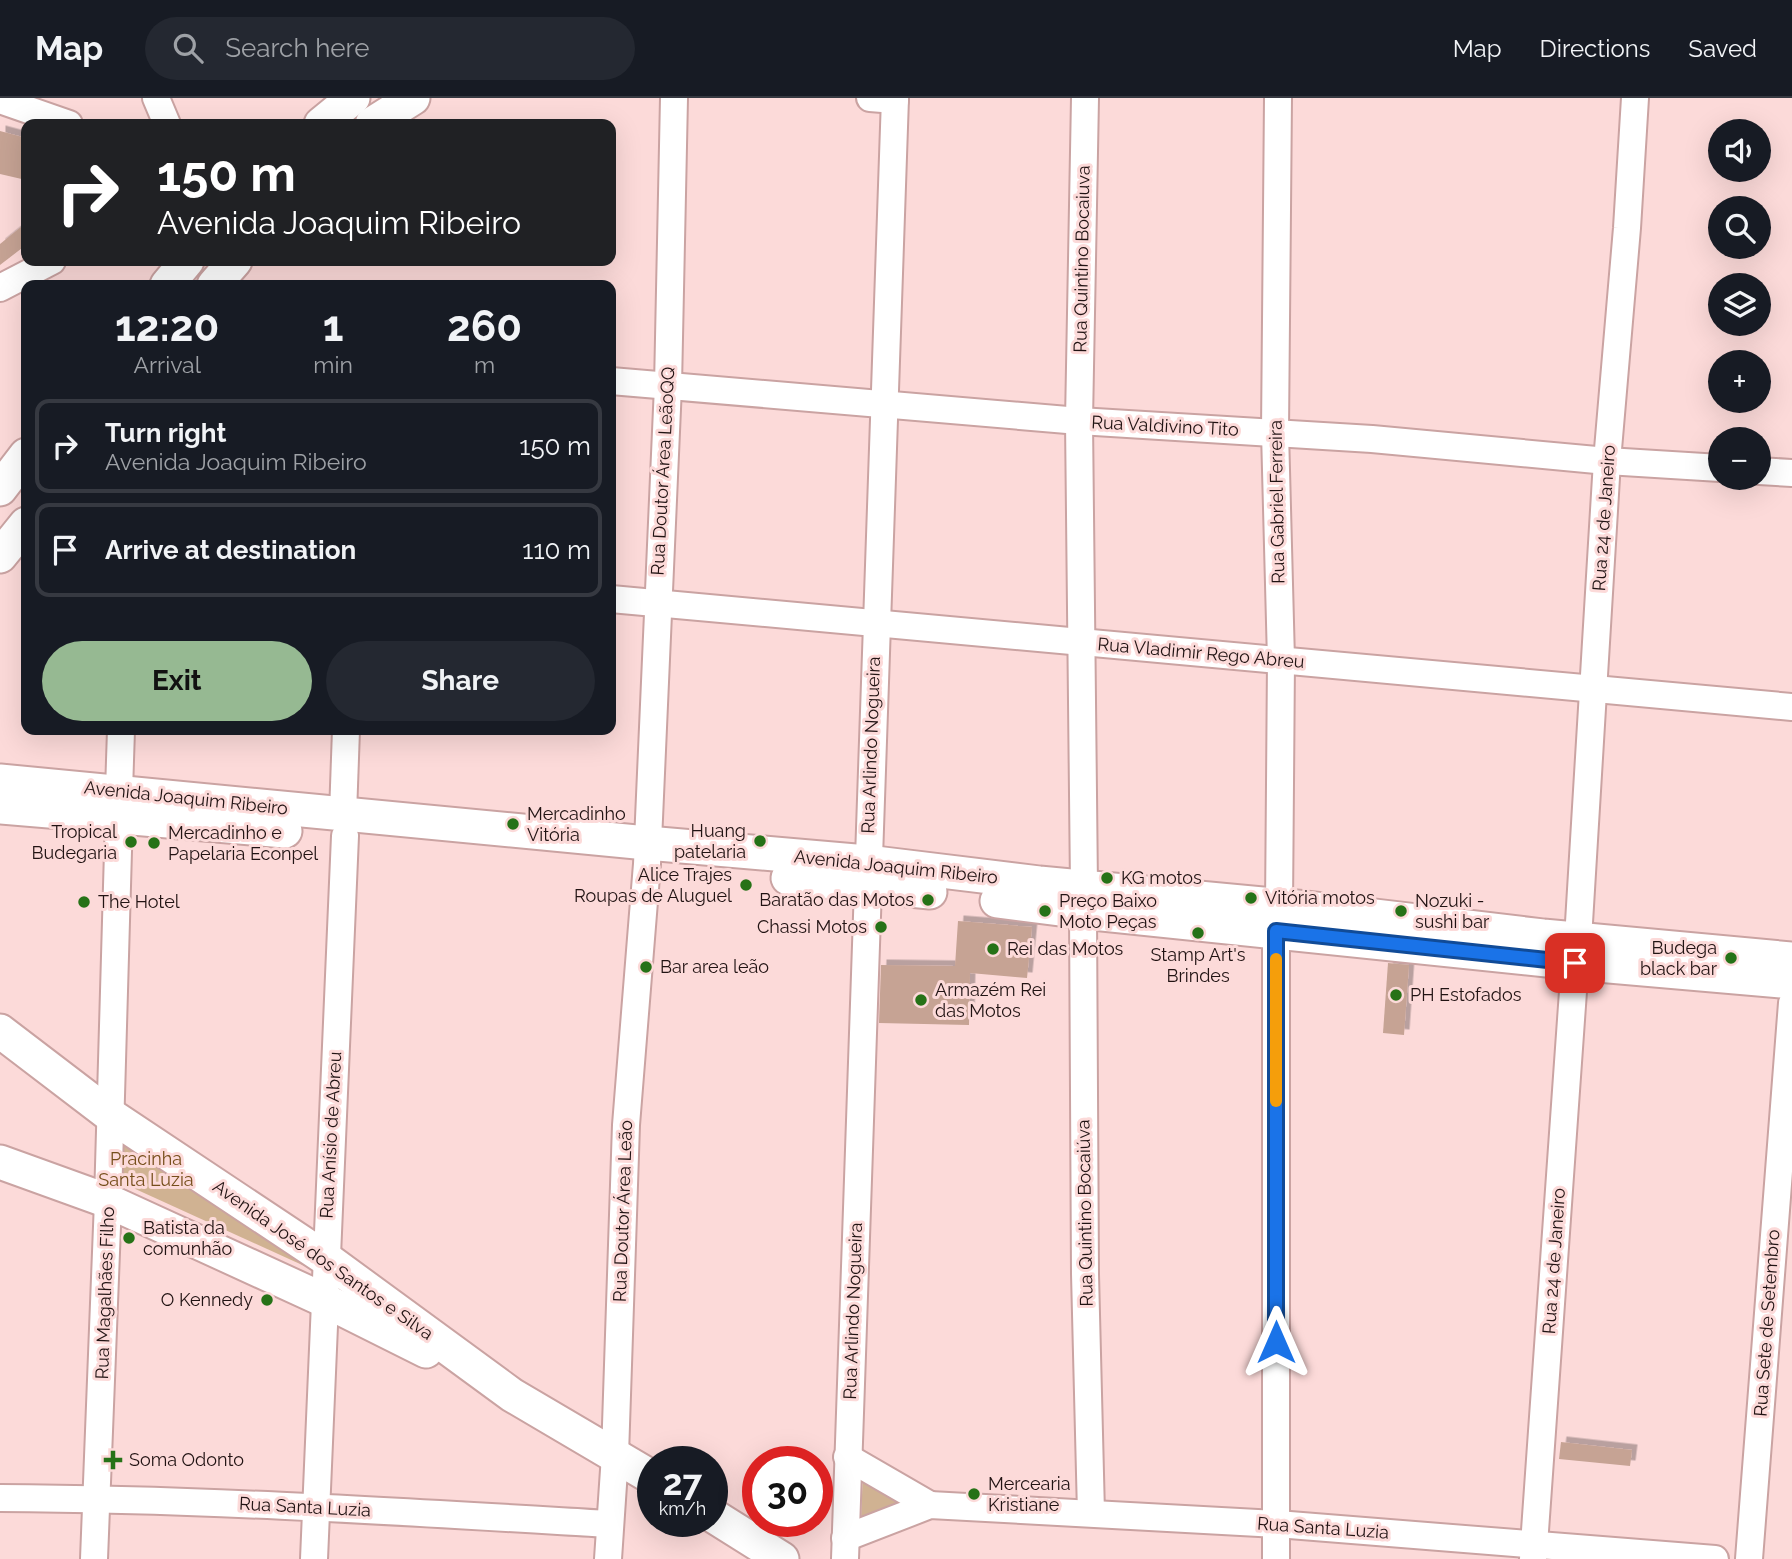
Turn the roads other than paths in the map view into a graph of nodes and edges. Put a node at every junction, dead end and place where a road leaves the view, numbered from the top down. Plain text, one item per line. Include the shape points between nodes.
1 (353, 98) edge
2 (413, 98) edge
3 (674, 98) edge
4 (1085, 98) edge
5 (1278, 98) edge
6 (1635, 98) edge
7 (886, 99) edge
8 (0, 100) edge
9 (55, 119) edge
10 (327, 119) edge
11 (380, 119) edge
12 (42, 266) edge
13 (183, 266) edge
14 (171, 280) edge
15 (0, 288) edge
16 (616, 381) edge
17 (668, 386) junction
18 (884, 404) junction
19 (1079, 421) junction
20 (1276, 432) junction
21 (1607, 461) junction
22 (21, 462) edge
23 (1708, 467) edge
24 (1771, 472) edge
25 (1792, 473) edge
26 (0, 489) edge
27 (21, 530) edge
28 (0, 556) edge
29 (616, 599) edge
30 (657, 603) junction
31 (876, 623) junction
32 (1082, 642) junction
33 (1281, 660) junction
34 (1594, 689) junction
35 (1792, 707) edge
36 (121, 735) edge
37 (346, 735) edge
38 (0, 781) edge
39 (119, 804) junction
40 (0, 807) edge
41 (344, 825) junction
42 (647, 854) junction
43 (868, 874) junction
44 (1083, 900) junction
45 (1277, 919) junction
46 (1576, 951) junction
47 (1792, 959) edge
48 (1792, 982) edge
49 (1792, 1003) edge
50 (0, 1031) edge
51 (110, 1115) junction
52 (0, 1162) edge
53 (108, 1201) junction
54 (325, 1258) junction
55 (324, 1300) junction
56 (512, 1395) junction
57 (615, 1455) junction
58 (848, 1457) junction
59 (637, 1468) edge
60 (0, 1498) edge
61 (97, 1499) junction
62 (930, 1505) junction
63 (317, 1507) junction
64 (1091, 1513) junction
65 (609, 1524) junction
66 (1277, 1524) junction
67 (728, 1525) edge
68 (845, 1548) edge
69 (1534, 1552) edge
70 (94, 1559) edge
71 (314, 1559) edge
72 (608, 1559) edge
73 (782, 1559) edge
74 (1276, 1559) edge
75 (1715, 1559) edge
76 (1749, 1559) edge

1 - 10 main road
2 - 11 main road
3 - 17 street, Rua Doutor Área LeãoQQ
4 - 19 street, Rua Quintino Bocaiuva
5 - 20 street, Rua Gabriel Ferreira
6 - 21 street, Rua 24 de Janeiro
7 - 18 street, Rua Arlindo Nogueira
8 - 9 street
12 - 15 street
13 - 14 main road
16 - 17 street, Rua Valdivino Tito
17 - 18 street, Rua Valdivino Tito
17 - 30 street, Rua Doutor Área LeãoQQ
18 - 19 street, Rua Valdivino Tito
18 - 31 street, Rua Arlindo Nogueira
19 - 20 street, Rua Valdivino Tito
19 - 32 street, Rua Quintino Bocaiúva
20 - 21 street, Rua Valdivino Tito
20 - 33 street, Rua Gabriel Ferreira
21 - 23 street, Rua Valdivino Tito
21 - 34 street, Rua 24 de Janeiro
22 - 26 main road
24 - 25 street
27 - 28 main road
29 - 30 street, Rua Vladimir Rego Abreu
30 - 31 street, Rua Vladimir Rego Abreu
30 - 42 street, Rua Doutor Área LeãoQQ
31 - 32 street, Rua Vladimir Rego Abreu
31 - 43 street, Rua Arlindo Nogueira
32 - 33 street, Rua Vladimir Rego Abreu
32 - 44 street, Rua Quintino Bocaiúva
33 - 34 street, Rua Vladimir Rego Abreu
33 - 45 street, Rua Gabriel Ferreira
34 - 35 street, Rua Vladimir Rego Abreu
34 - 46 street, Rua 24 de Janeiro
36 - 39 street, Rua Magalhães Filho
37 - 41 street, Rua Anísio de Abreu
38 - 39 main road, Avenida Joaquim Ribeiro
39 - 40 main road, Avenida Joaquim Ribeiro
39 - 41 main road, Avenida Joaquim Ribeiro
39 - 51 street, Rua Magalhães Filho
41 - 42 main road, Avenida Joaquim Ribeiro
41 - 54 street, Rua Anísio de Abreu
42 - 43 main road, Avenida Joaquim Ribeiro
42 - 57 street, Rua Doutor Área Leão via 626,1125
43 - 44 main road, Avenida Joaquim Ribeiro
43 - 58 street, Rua Arlindo Nogueira
44 - 45 main road, Avenida Joaquim Ribeiro
44 - 64 street, Rua Quintino Bocaiúva
45 - 46 main road, Avenida Joaquim Ribeiro
45 - 66 street, Rua Gabriel Ferreira
46 - 47 main road, Avenida Joaquim Ribeiro
46 - 48 main road, Avenida Joaquim Ribeiro
46 - 69 street, Rua 24 de Janeiro
49 - 76 street, Rua Sete de Setembro
50 - 51 main road, Avenida José dos Santos e Silva
51 - 53 street, Rua Magalhães Filho
51 - 54 main road, Avenida José dos Santos e Silva
52 - 53 main road
53 - 55 main road
53 - 61 street, Rua Magalhães Filho
54 - 55 street, Rua Anísio de Abreu
54 - 56 main road, Avenida José dos Santos e Silva
55 - 56 main road
55 - 63 street, Rua Anísio de Abreu
56 - 57 main road, Avenida José dos Santos e Silva
57 - 59 main road, Avenida José dos Santos e Silva
57 - 65 street, Rua Doutor Área Leão
58 - 62 street, Rua Santa Luzia
58 - 68 street, Rua Arlindo Nogueira
60 - 61 street, Rua Santa Luzia
61 - 63 street, Rua Santa Luzia
61 - 70 street, Rua Magalhães Filho
62 - 64 street, Rua Santa Luzia
62 - 68 street, Rua Santa Luzia
63 - 65 street, Rua Santa Luzia
63 - 71 street, Rua Anísio de Abreu
64 - 66 street, Rua Santa Luzia
65 - 72 street, Rua Doutor Área Leão
66 - 69 street, Rua Santa Luzia
66 - 74 street, Rua Gabriel Ferreira
67 - 73 main road
69 - 75 street, Rua Santa Luzia

